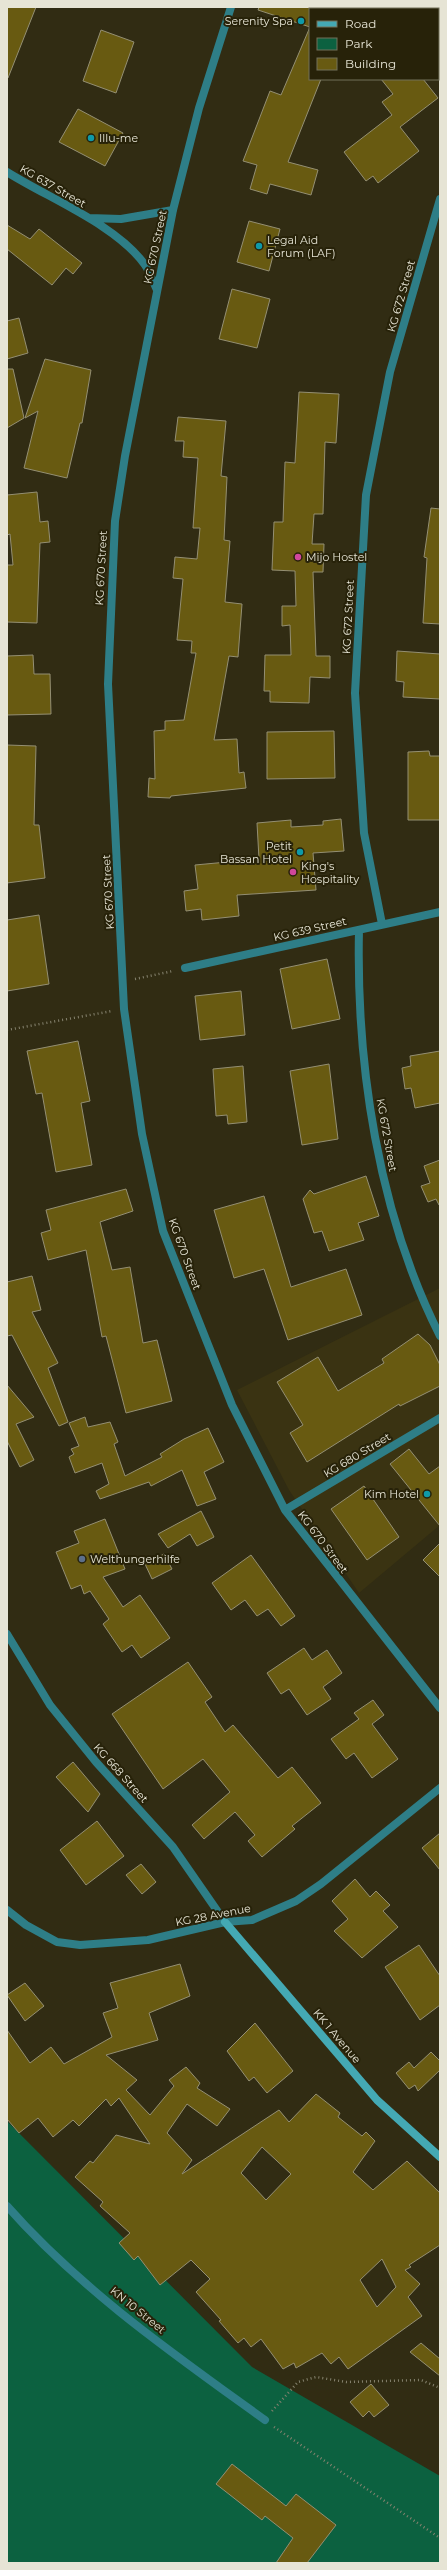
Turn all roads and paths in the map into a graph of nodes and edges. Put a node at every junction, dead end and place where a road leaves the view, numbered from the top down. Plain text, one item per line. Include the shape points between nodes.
1 (231, 7) edge
2 (7, 172) edge
3 (440, 199) edge
4 (173, 210) junction
5 (89, 218) junction
6 (157, 290) junction
7 (440, 912) edge
8 (382, 924) junction
9 (359, 930) junction
10 (185, 968) joint
11 (123, 981) junction
12 (124, 1009) junction
13 (7, 1030) edge
14 (440, 1336) edge
15 (440, 1418) edge
16 (285, 1510) junction
17 (7, 1634) edge
18 (440, 1708) edge
19 (440, 1788) edge
20 (7, 1910) edge
21 (225, 1922) junction
22 (440, 2157) edge
23 (7, 2206) edge
24 (440, 2388) edge
25 (265, 2420) junction
26 (440, 2538) edge

1 - 4 street, KG 670 Street via 199,108
2 - 5 street, KG 637 Street
3 - 8 street, KG 672 Street via 390,372 366,495 355,693 364,834
4 - 5 street, KG 637 Street via 121,219
4 - 6 street, KG 670 Street
5 - 6 street, KG 637 Street via 130,249 144,265
6 - 11 street, KG 670 Street via 114,521 110,598 108,684
7 - 8 street, KG 639 Street
8 - 9 street, KG 639 Street
9 - 10 street, KG 639 Street
9 - 14 street, KG 672 Street via 358,984 362,1042 375,1145 420,1294
10 - 11 path
11 - 12 street, KG 670 Street
12 - 13 path
12 - 16 street, KG 670 Street via 142,1134 162,1231 232,1406
15 - 16 street, KG 680 Street
16 - 18 street, KG 670 Street
17 - 21 street, KG 668 Street via 50,1706 96,1762 173,1847
19 - 21 street, KG 28 Avenue via 296,1902 252,1920
20 - 21 street, KG 28 Avenue via 26,1925 57,1942 80,1945 148,1940
21 - 22 main road, KK 1 Avenue via 377,2100
23 - 25 street, KN 10 Street via 32,2234 122,2314
24 - 25 path via 420,2380 346,2382 316,2377 298,2382
25 - 26 path

